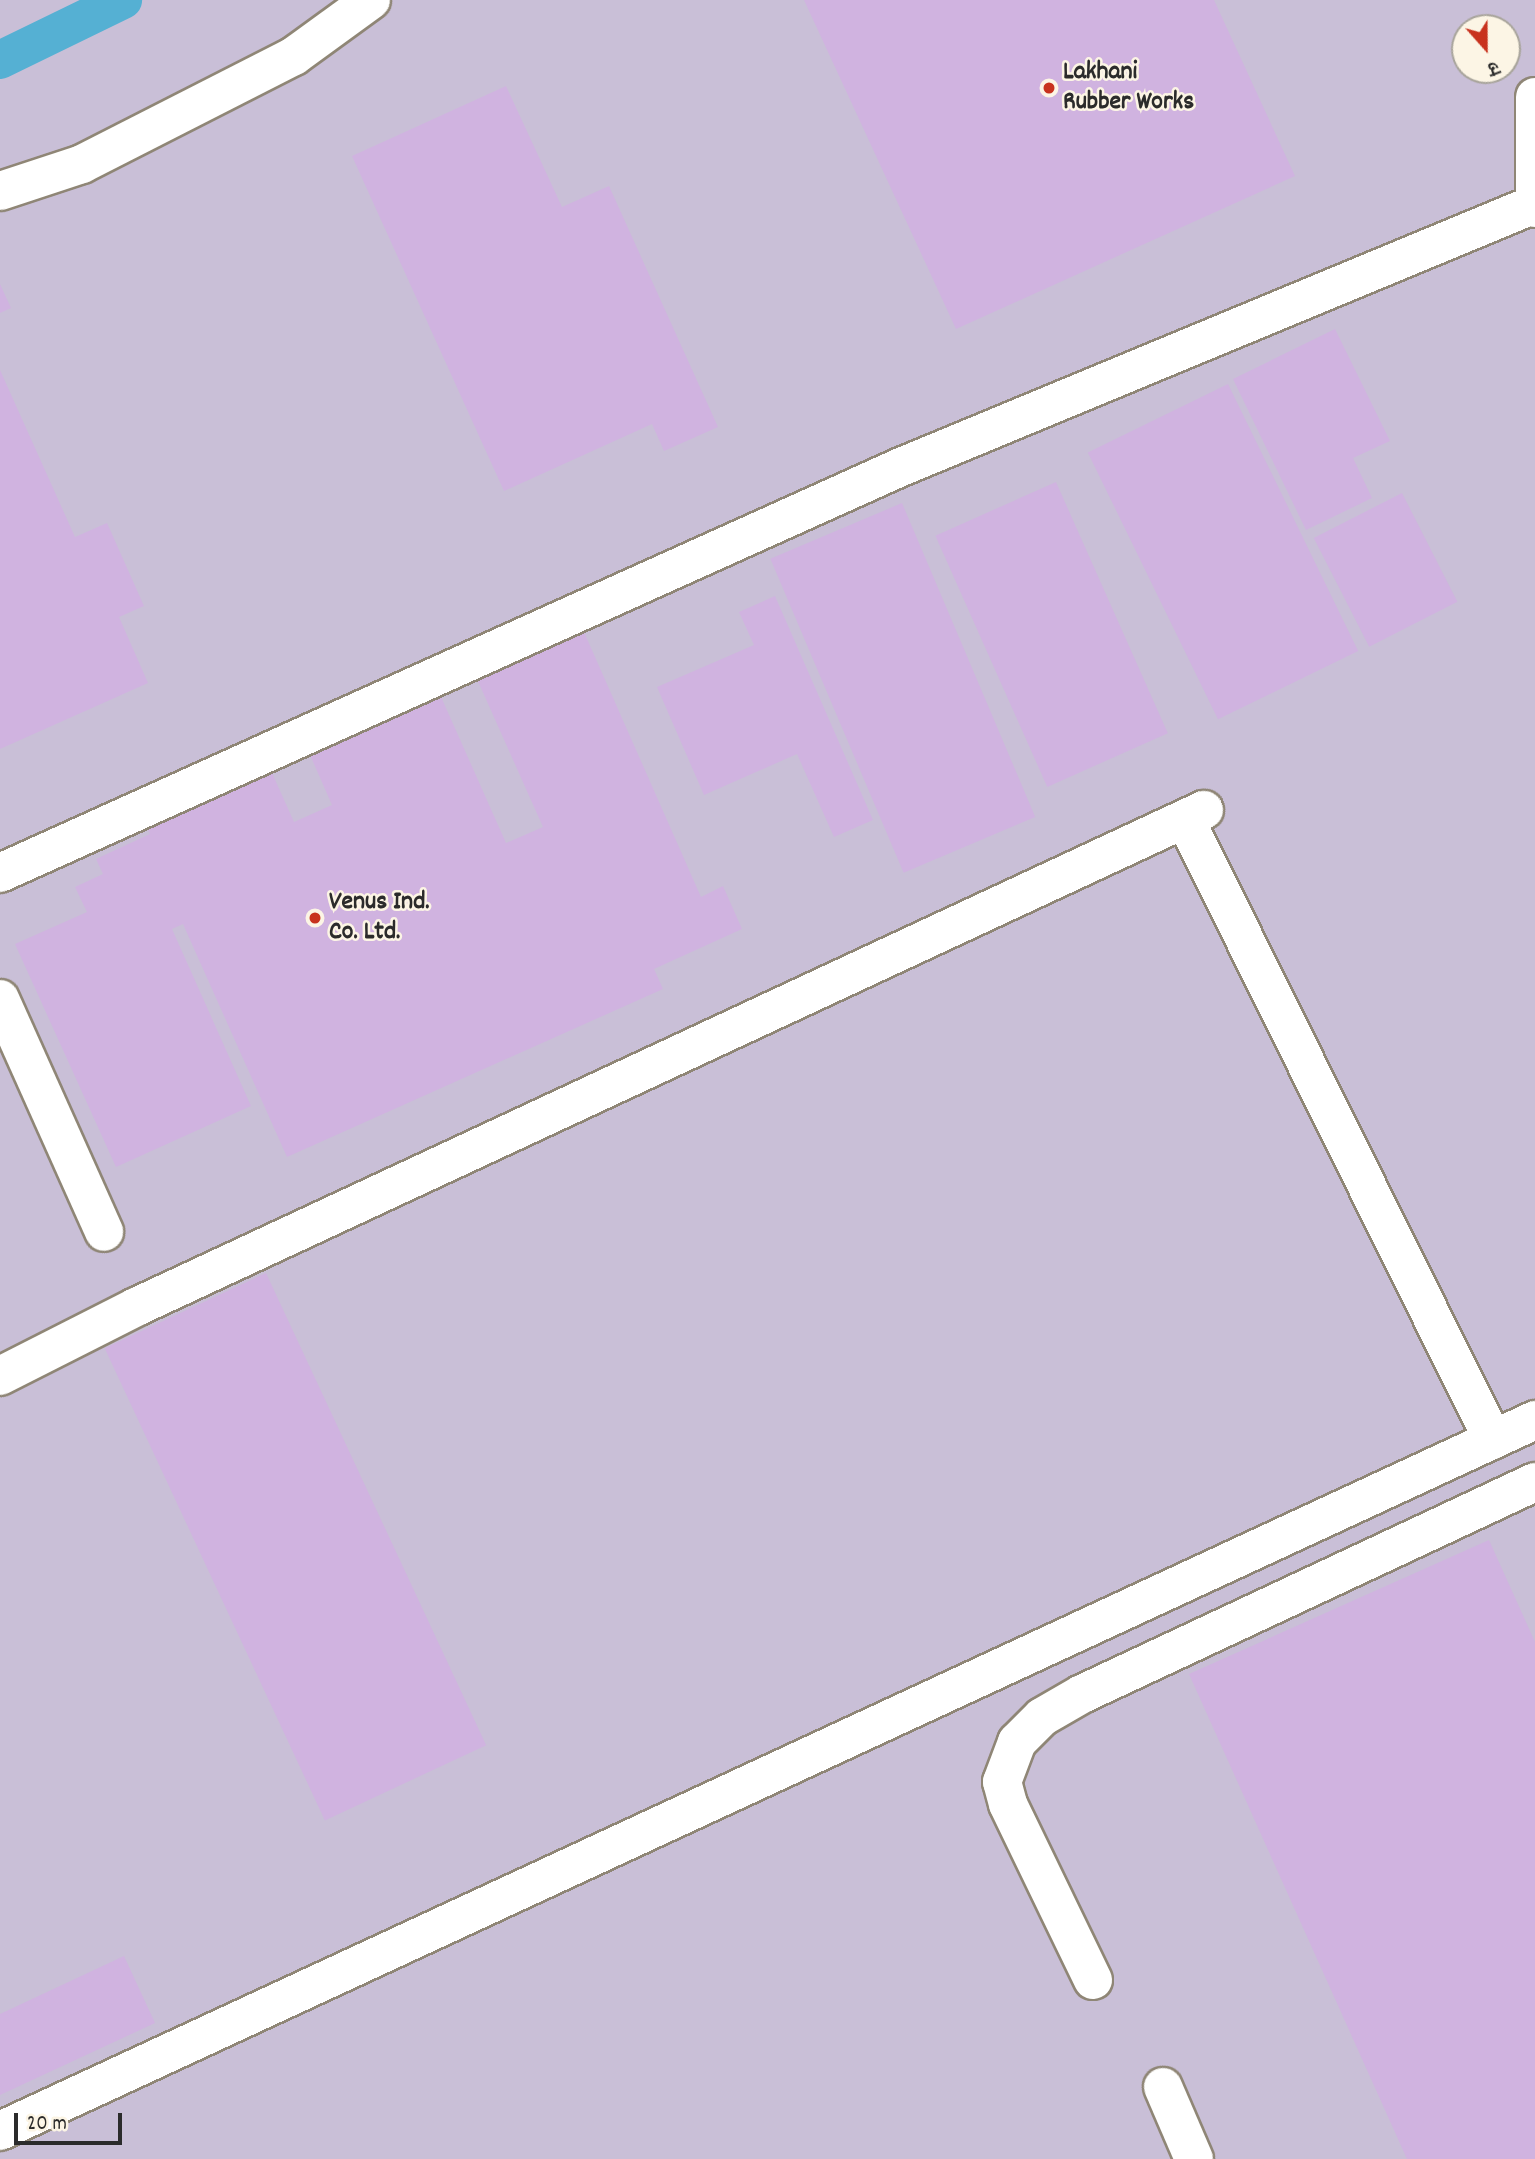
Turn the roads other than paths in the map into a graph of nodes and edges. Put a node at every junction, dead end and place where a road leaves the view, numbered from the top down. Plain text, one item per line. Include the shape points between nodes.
1 (371, 0) edge
2 (1535, 97) edge
3 (0, 191) edge
4 (1535, 206) edge
5 (0, 873) edge
6 (0, 999) edge
7 (104, 1231) dead end
8 (0, 1376) edge
9 (1535, 1420) edge
10 (1493, 1440) junction
11 (1535, 1482) edge
12 (1093, 1979) dead end
13 (1163, 2087) dead end
14 (0, 2131) edge
15 (1194, 2159) edge

1 - 3 street via 294,56 82,164
2 - 4 street
4 - 5 street via 901,467
6 - 7 street
8 - 10 street via 136,1307 1195,815
9 - 10 street
10 - 14 street
11 - 12 street via 1082,1694 1042,1717 1017,1742 1002,1782 1008,1804
13 - 15 street

